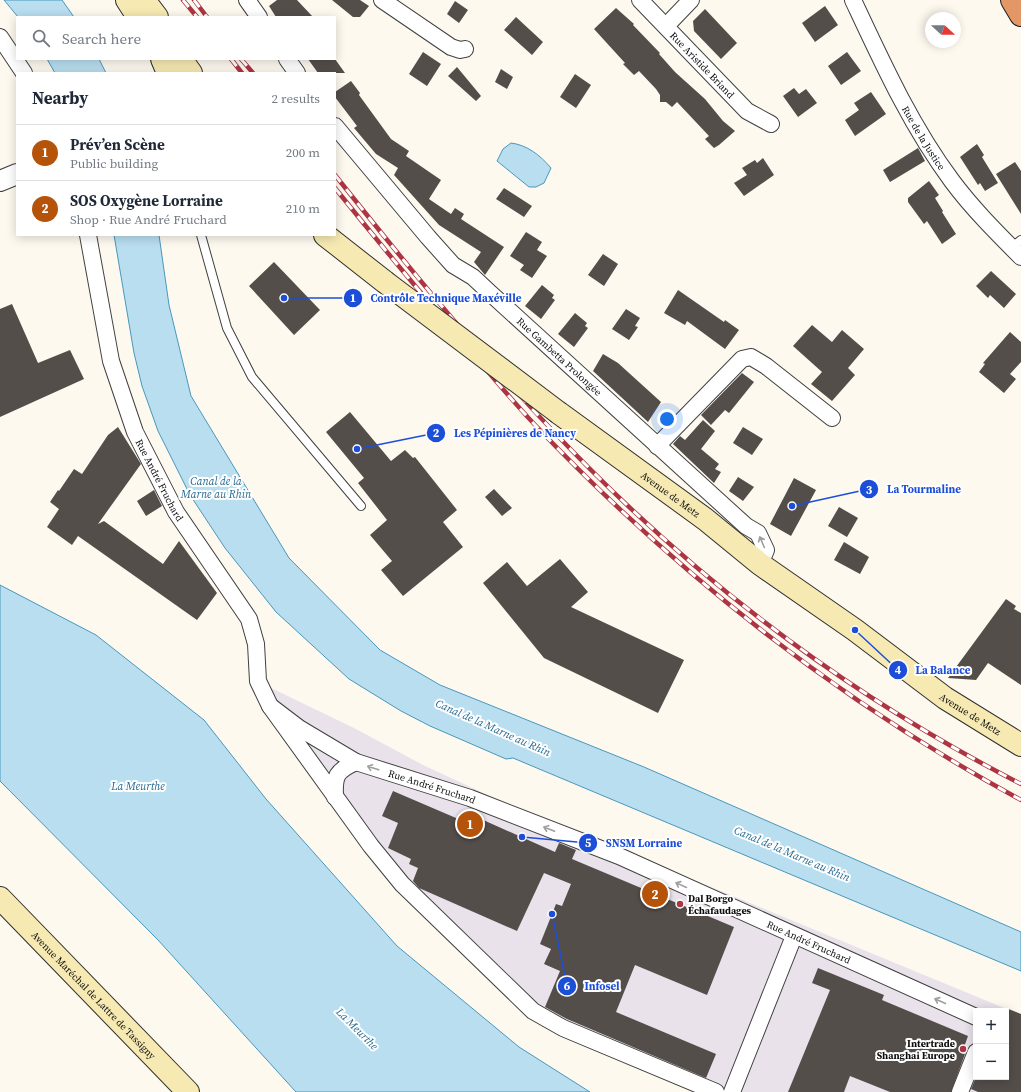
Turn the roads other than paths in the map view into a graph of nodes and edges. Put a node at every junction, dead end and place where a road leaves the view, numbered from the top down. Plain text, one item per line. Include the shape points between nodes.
1 (126, 0) edge
2 (144, 0) edge
3 (247, 0) edge
4 (382, 0) edge
5 (640, 0) edge
6 (691, 0) edge
7 (854, 0) edge
8 (1012, 0) edge
9 (1021, 14) edge
10 (137, 16) edge
11 (156, 16) edge
12 (258, 16) edge
13 (666, 26) junction
14 (0, 37) edge
15 (465, 49) dead end
16 (162, 60) edge
17 (182, 60) edge
18 (288, 60) edge
19 (23, 72) edge
20 (168, 72) edge
21 (190, 72) edge
22 (296, 72) edge
23 (771, 124) dead end
24 (336, 127) edge
25 (16, 174) edge
26 (0, 181) edge
27 (88, 236) edge
28 (201, 236) edge
29 (326, 236) edge
30 (1018, 248) edge
31 (832, 418) dead end
32 (657, 446) junction
33 (361, 506) dead end
34 (760, 564) junction
35 (270, 706) junction
36 (1021, 745) edge
37 (356, 762) junction
38 (335, 797) junction
39 (0, 898) edge
40 (794, 936) junction
41 (973, 1016) edge
42 (973, 1060) edge
43 (188, 1092) edge
44 (716, 1092) edge
45 (732, 1092) edge
46 (960, 1092) edge

1 - 10 main road
2 - 11 main road
3 - 12 street
4 - 15 street via 451,47
5 - 13 street, Rue Aristide Briand
6 - 13 street
7 - 30 street, Rue de la Justice via 891,81 933,153 952,181
8 - 9 highway
13 - 23 street, Rue Aristide Briand via 747,111
14 - 19 street
16 - 20 main road
17 - 21 main road
18 - 22 street
24 - 32 street, Rue Gambetta Prolongée via 453,265 489,292
25 - 26 street
27 - 35 street, Rue André Fruchard via 111,361 135,432 176,512 249,618 256,644 258,681
28 - 33 lane via 227,328 252,377
29 - 34 main road, Avenue de Metz, bridge via 559,413 705,519
31 - 32 street via 751,357 742,359
34 -> 32 street, Rue Gambetta Prolongée via 766,550 758,533 746,526
34 - 36 main road, Avenue de Metz via 946,698
35 - 37 street, Rue André Fruchard via 299,728
35 - 38 street, Rue André Fruchard
37 - 38 street via 342,768 338,774 334,784
40 -> 37 street, Rue André Fruchard via 619,856 470,798
38 - 44 street, Rue André Fruchard via 402,884 533,1011 563,1028
39 - 43 main road, Avenue Maréchal de Lattre de Tassigny
41 -> 40 street, Rue André Fruchard
40 - 45 street
42 - 46 street

